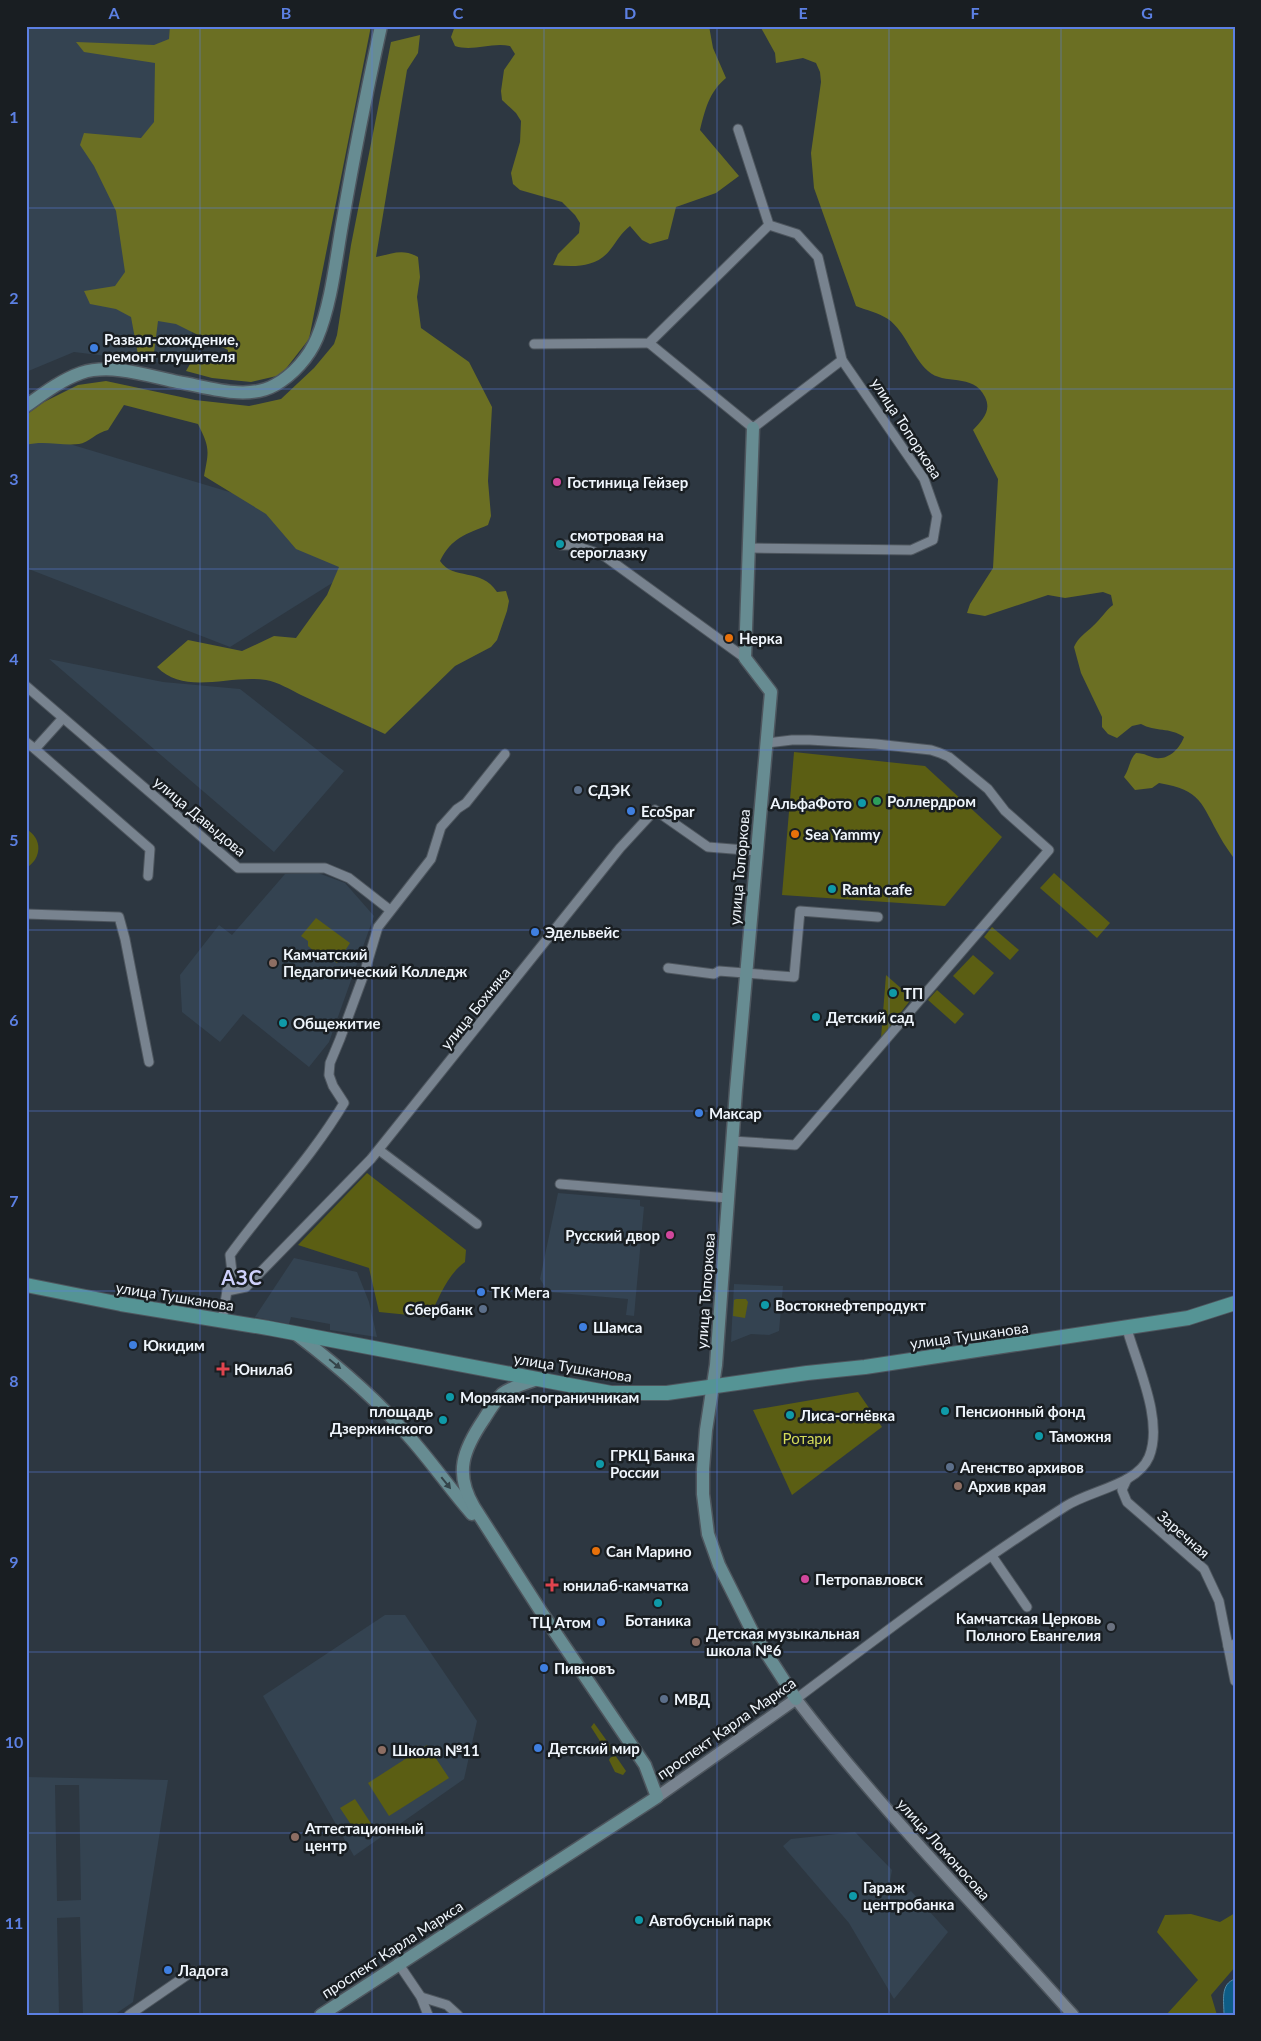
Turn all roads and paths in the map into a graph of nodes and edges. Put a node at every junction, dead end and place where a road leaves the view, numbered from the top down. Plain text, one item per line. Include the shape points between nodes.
1 (381, 26) edge
2 (738, 130) dead end
3 (769, 225) junction
4 (649, 343) junction
5 (534, 344) dead end
6 (842, 360) junction
7 (26, 406) edge
8 (753, 428) junction
9 (561, 545) dead end
10 (749, 548) junction
11 (745, 658) junction
12 (26, 686) edge
13 (63, 718) junction
14 (26, 742) edge
15 (767, 743) junction
16 (35, 749) junction
17 (505, 754) dead end
18 (757, 851) junction
19 (148, 876) dead end
20 (390, 910) junction
21 (26, 914) edge
22 (878, 918) dead end
23 (668, 968) dead end
24 (747, 973) junction
25 (149, 1062) dead end
26 (732, 1141) junction
27 (379, 1150) junction
28 (560, 1184) dead end
29 (728, 1198) junction
30 (477, 1224) dead end
31 (26, 1285) edge
32 (227, 1291) junction
33 (1235, 1303) edge
34 (222, 1320) junction
35 (1127, 1329) junction
36 (296, 1334) junction
37 (537, 1379) junction
38 (712, 1387) junction
39 (1127, 1479) junction
40 (497, 1542) junction
41 (992, 1556) junction
42 (1027, 1607) dead end
43 (1232, 1645) edge
44 (1235, 1681) edge
45 (796, 1699) junction
46 (656, 1797) junction
47 (398, 1963) junction
48 (193, 1971) dead end
49 (422, 1997) junction
50 (129, 2015) edge
51 (321, 2015) edge
52 (428, 2015) edge
53 (458, 2015) edge
54 (1073, 2015) edge

1 - 7 main road via 325,312 312,347 296,368 275,385 246,392 94,370 62,381
2 - 3 street
3 - 4 street
3 - 6 street, улица Топоркова via 797,234 818,256
4 - 5 street
4 - 8 street
6 - 8 street
6 - 10 street, улица Топоркова via 924,479 937,516 933,540 912,550
8 - 10 main road
9 - 11 street via 573,545 602,555
10 - 11 main road
11 - 15 main road, улица Топоркова via 770,692
12 - 13 street, улица Давыдова
13 - 16 street
13 - 20 street, улица Давыдова via 238,868 325,868 349,878
14 - 16 street
15 - 18 main road, улица Топоркова
15 - 26 street via 810,740 876,744 940,753 988,789 1005,812 1049,850 795,1145
16 - 19 street via 150,849
17 - 20 street via 441,827 431,859
18 - 24 main road, улица Топоркова
18 - 27 street, улица Бохняка via 708,847 655,810 614,855
20 - 32 street via 378,927 330,1063 332,1086 344,1102 331,1124 230,1255 232,1272
21 - 25 street via 119,917
22 - 24 street via 800,911 794,977
23 - 24 street via 714,974 719,971
24 - 26 main road, улица Топоркова
26 - 29 main road, улица Топоркова
27 - 30 street
27 - 32 street, улица Бохняка via 246,1287
28 - 29 street
29 - 38 main road, улица Топоркова
31 - 34 main road, улица Тушканова
32 - 34 street
33 - 35 main road, улица Тушканова via 1188,1318
34 - 36 main road, улица Тушканова
35 - 38 main road, улица Тушканова
35 - 39 street, проспект Карла Маркса via 1152,1408 1153,1434 1146,1462
36 - 37 main road, улица Тушканова
36 -> 40 main road via 338,1366 394,1420
37 - 38 main road, улица Тушканова via 619,1393 667,1393
37 - 40 main road via 503,1394 475,1432 463,1459 462,1474 470,1498
38 - 45 main road, улица Топоркова via 703,1469 708,1534 738,1606
39 - 41 street, проспект Карла Маркса via 1076,1500
39 - 43 street, Заречная via 1122,1492 1128,1504 1204,1569 1219,1601
40 - 46 main road, проспект Карла Маркса via 645,1765
41 - 42 street
41 - 45 street, проспект Карла Маркса
43 - 44 street, Заречная
45 - 46 street, проспект Карла Маркса
45 - 54 street, улица Ломоносова via 918,1844
46 - 47 main road, проспект Карла Маркса
47 - 49 street
47 - 51 main road, проспект Карла Маркса
48 - 50 street
49 - 52 street
49 - 53 street via 447,2005

